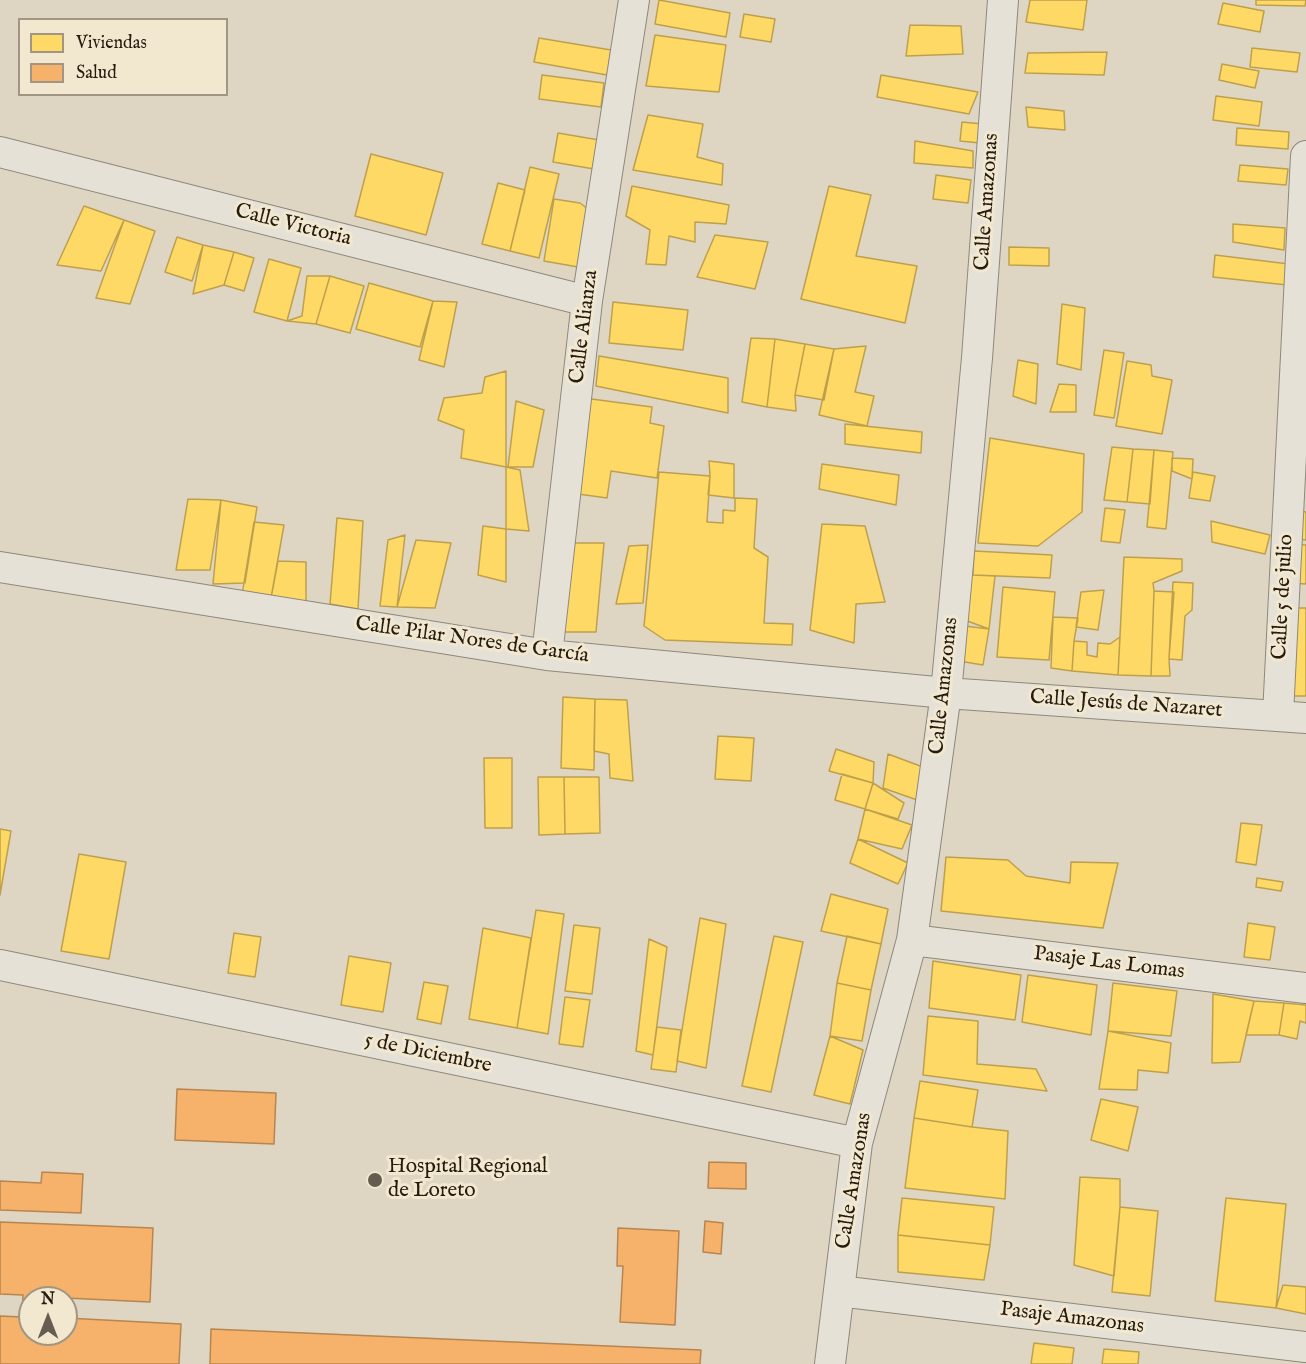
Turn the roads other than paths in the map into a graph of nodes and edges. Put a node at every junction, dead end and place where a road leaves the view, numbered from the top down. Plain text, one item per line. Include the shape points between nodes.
1 (634, 0) edge
2 (1003, 0) edge
3 (0, 152) edge
4 (1306, 156) edge
5 (587, 301) junction
6 (0, 567) edge
7 (547, 655) junction
8 (946, 693) junction
9 (1292, 716) edge
10 (912, 940) junction
11 (0, 965) edge
12 (1306, 988) edge
13 (857, 1143) junction
14 (839, 1291) junction
15 (1306, 1347) edge
16 (830, 1364) edge

1 - 5 street, Calle Alianza
2 - 8 street, Calle Amazonas via 977,357
3 - 5 street, Calle Victoria
4 - 9 street, Calle 5 de julio
5 - 7 street, Calle Alianza
6 - 7 street, Calle Pilar Nores de García
7 - 8 street, Calle Pilar Nores de García
8 - 9 street, Calle Jesús de Nazaret
8 - 10 street, Calle Amazonas
10 - 12 street, Pasaje Las Lomas
10 - 13 street, Calle Amazonas
11 - 13 street, 5 de Diciembre
13 - 14 street, Calle Amazonas
14 - 15 street, Pasaje Amazonas
14 - 16 street, Calle Amazonas

